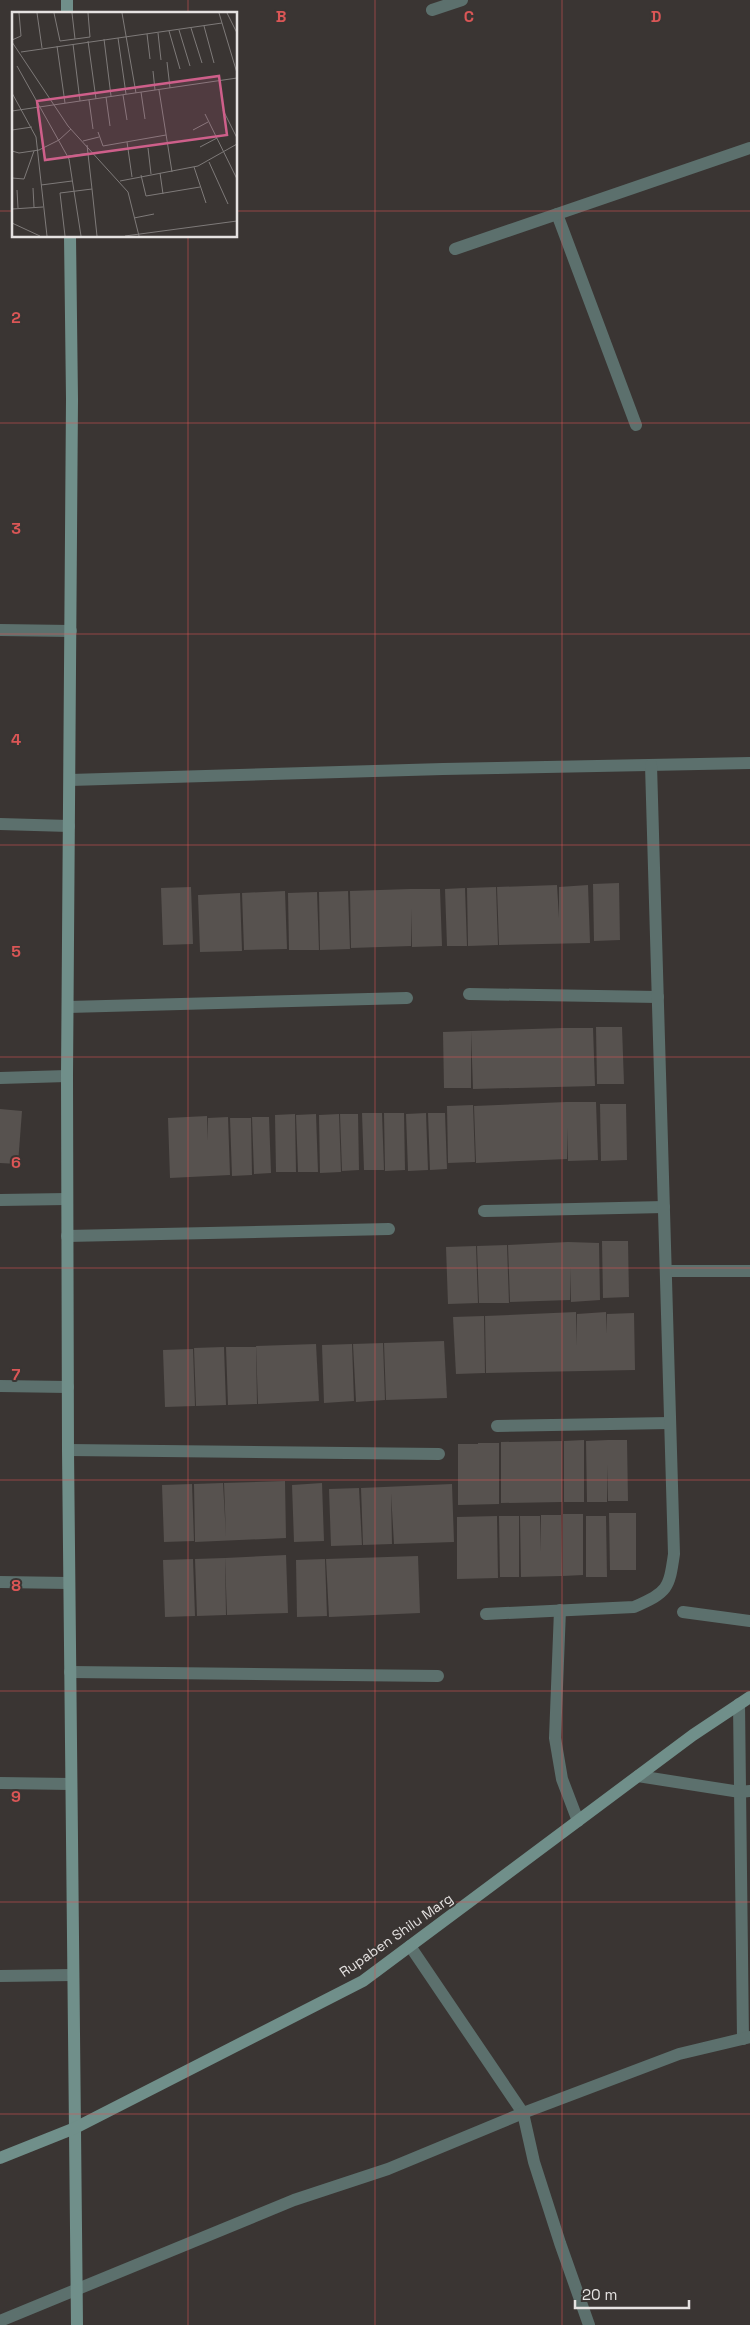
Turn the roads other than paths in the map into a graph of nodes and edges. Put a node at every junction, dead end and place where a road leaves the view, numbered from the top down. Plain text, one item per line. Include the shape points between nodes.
1 (462, 0) edge
2 (432, 10) dead end
3 (750, 148) edge
4 (558, 214) junction
5 (70, 238) edge
6 (455, 249) dead end
7 (636, 425) dead end
8 (0, 630) edge
9 (71, 631) junction
10 (750, 763) edge
11 (651, 765) junction
12 (70, 780) junction
13 (0, 824) edge
14 (69, 826) junction
15 (470, 994) dead end
16 (658, 997) junction
17 (406, 998) dead end
18 (68, 1007) junction
19 (67, 1076) junction
20 (0, 1078) edge
21 (67, 1199) junction
22 (0, 1200) edge
23 (664, 1207) junction
24 (484, 1211) dead end
25 (389, 1229) dead end
26 (67, 1236) junction
27 (666, 1271) junction
28 (750, 1271) edge
29 (0, 1386) edge
30 (68, 1387) junction
31 (670, 1423) junction
32 (497, 1426) dead end
33 (68, 1450) junction
34 (439, 1454) dead end
35 (0, 1582) edge
36 (70, 1583) junction
37 (560, 1610) junction
38 (683, 1612) dead end
39 (486, 1614) dead end
40 (750, 1621) edge
41 (70, 1672) junction
42 (438, 1676) dead end
43 (745, 1700) edge
44 (638, 1776) junction
45 (0, 1783) edge
46 (71, 1784) junction
47 (745, 1792) edge
48 (578, 1821) junction
49 (410, 1946) junction
50 (73, 1975) junction
51 (0, 1976) edge
52 (747, 2038) edge
53 (523, 2114) junction
54 (74, 2128) junction
55 (0, 2158) edge
56 (77, 2289) junction
57 (0, 2321) edge
58 (77, 2325) edge
59 (590, 2325) edge

1 - 2 street
3 - 4 street
4 - 6 street
4 - 7 street
5 - 9 street
8 - 9 street
9 - 12 street
10 - 11 street
11 - 12 street
11 - 16 street
12 - 14 street
13 - 14 street
14 - 18 street
15 - 16 street
16 - 23 street
17 - 18 street
18 - 19 street
19 - 20 street
19 - 21 street
21 - 22 street
21 - 26 street
23 - 24 street
23 - 27 street
25 - 26 street
26 - 30 street
27 - 28 street
27 - 31 street
29 - 30 street
30 - 33 street
31 - 32 street
31 - 37 street via 674,1554 670,1582 656,1598 634,1607
33 - 34 street
33 - 36 street
35 - 36 street
36 - 41 street
37 - 39 street
37 - 48 street via 555,1738 562,1779
38 - 40 street
41 - 42 street
41 - 46 street
43 - 44 street, Rupaben Shilu Marg
43 - 47 street
44 - 47 street
44 - 48 street, Rupaben Shilu Marg
45 - 46 street
46 - 50 street
47 - 52 street
48 - 49 street, Rupaben Shilu Marg
49 - 53 street
49 - 54 street, Rupaben Shilu Marg via 363,1981
50 - 51 street
50 - 54 street
52 - 53 street via 678,2054
53 - 56 street via 388,2169 294,2200
53 - 59 street via 545,2198
54 - 55 street, Rupaben Shilu Marg
54 - 56 street
56 - 57 street
56 - 58 street

